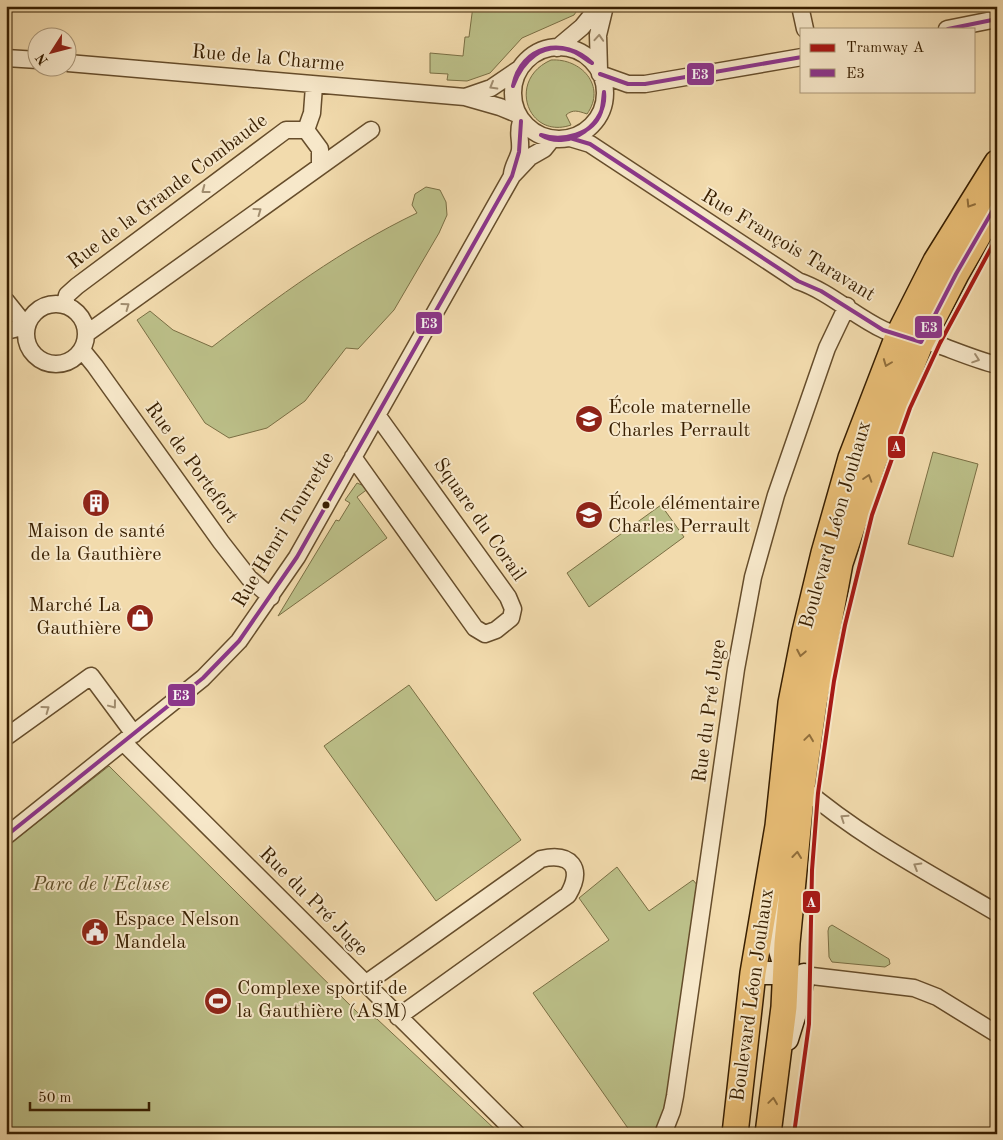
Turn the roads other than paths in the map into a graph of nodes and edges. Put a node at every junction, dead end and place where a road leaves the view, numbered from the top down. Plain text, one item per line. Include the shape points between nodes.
1 (599, 6) edge
2 (604, 6) edge
3 (800, 6) edge
4 (997, 19) edge
5 (804, 28) edge
6 (952, 28) edge
7 (557, 48) junction
8 (800, 56) edge
9 (6, 58) edge
10 (28, 59) edge
11 (78, 64) edge
12 (519, 69) junction
13 (600, 72) junction
14 (314, 86) junction
15 (465, 98) junction
16 (519, 117) junction
17 (306, 130) junction
18 (371, 130) dead end
19 (570, 138) junction
20 (552, 139) junction
21 (997, 163) edge
22 (320, 166) junction
23 (512, 176) junction
24 (997, 203) edge
25 (6, 301) edge
26 (65, 305) junction
27 (848, 306) junction
28 (26, 326) junction
29 (6, 331) edge
30 (909, 339) junction
31 (84, 342) junction
32 (997, 366) edge
33 (377, 415) junction
34 (353, 457) junction
35 (271, 597) junction
36 (6, 737) edge
37 (129, 738) junction
38 (802, 787) junction
39 (6, 836) edge
40 (774, 857) junction
41 (997, 913) edge
42 (753, 972) junction
43 (796, 974) junction
44 (365, 984) junction
45 (398, 1017) junction
46 (997, 1034) edge
47 (517, 1134) edge
48 (662, 1134) edge
49 (735, 1134) edge
50 (768, 1134) edge

1 - 7 street via 582,27
13 -> 2 street via 598,35
3 - 5 street
4 - 6 street
7 - 12 street via 548,48 531,56
7 - 13 street via 566,47 583,53
8 - 13 street via 645,84 628,84
9 - 10 street
11 - 14 street, Rue de la Charme
12 -> 15 street via 491,88
12 - 16 street via 513,86
13 - 19 street via 605,101 599,118 587,131
14 - 15 street, Rue de la Charme
14 - 17 street via 312,113
15 - 16 street, Rue de la Charme via 500,107
16 - 20 street via 534,133
16 - 23 street via 517,134 520,150
17 - 22 street via 320,149
17 -> 26 street, Rue de la Grande Combaude via 286,130 77,286 67,295
18 - 22 street
19 - 20 street
19 - 27 street, Rue François Taravant via 590,144 798,282
20 - 23 street
21 -> 30 main road, Boulevard Léon Jouhaux via 936,261
31 -> 22 street
23 - 33 street, Rue Henri Tourrette
24 - 30 main road, Boulevard Léon Jouhaux via 960,266
25 - 28 street
26 - 28 street via 55,303 36,310
26 - 31 street via 80,316
27 - 30 street, Rue François Taravant via 882,329
27 - 48 street, Rue du Pré Juge via 827,348 776,495 752,582 736,669 675,1096
28 - 29 street
28 - 31 street via 28,346 42,361 60,364 76,357
30 -> 32 street, Rue François Taravant via 939,345
38 -> 30 main road, Boulevard Léon Jouhaux via 818,676 840,563
30 -> 40 main road, Boulevard Léon Jouhaux via 851,458 805,632 790,703
31 - 35 street, Rue de Portefort via 95,366 221,542 249,578
33 - 34 street, Rue Henri Tourrette
33 - 34 street, Square du Corail via 508,597 513,609 511,618 485,634 475,628
34 - 35 street, Rue Henri Tourrette via 298,557
35 - 37 street, Rue Henri Tourrette via 239,641 203,678
36 -> 37 street, Rue du Pré Juge via 91,676
37 - 39 street, Rue Henri Tourrette
37 - 44 street, Rue du Pré Juge
41 -> 38 street via 884,846
43 -> 38 main road, Boulevard Léon Jouhaux via 787,943
40 - 42 main road, Boulevard Léon Jouhaux
40 - 43 street, Boulevard Léon Jouhaux via 780,873 775,934
42 - 43 street
42 - 49 main road, Boulevard Léon Jouhaux
43 - 46 street via 914,988 937,997
50 -> 43 main road, Boulevard Léon Jouhaux via 777,1068
44 - 45 street, Rue du Pré Juge
44 - 45 street via 541,859 561,857 570,861 576,872 576,882 568,895
45 - 47 street, Rue du Pré Juge

